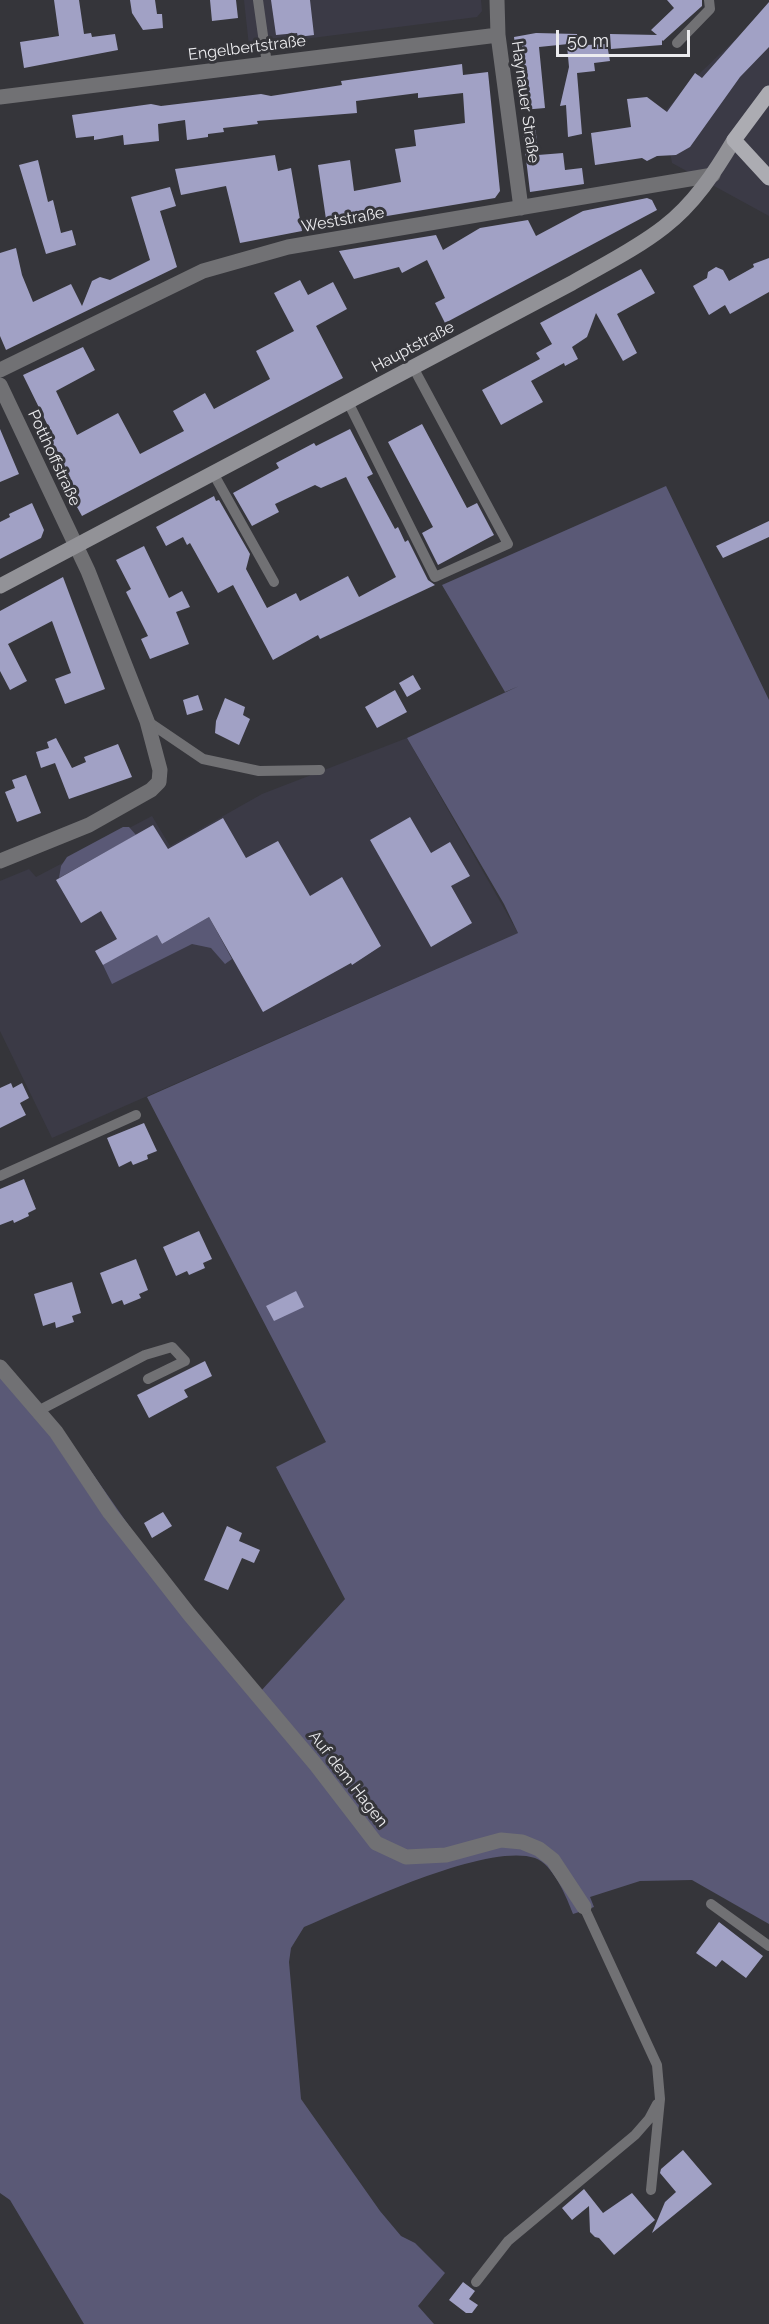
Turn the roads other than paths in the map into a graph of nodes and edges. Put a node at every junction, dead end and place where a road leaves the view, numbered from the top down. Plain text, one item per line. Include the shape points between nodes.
1 (258, 0) edge
2 (497, 0) edge
3 (710, 0) edge
4 (498, 35) junction
5 (677, 43) dead end
6 (267, 64) junction
7 (769, 93) edge
8 (0, 97) edge
9 (734, 140) junction
10 (713, 175) junction
11 (769, 178) edge
12 (521, 208) junction
13 (413, 367) junction
14 (0, 370) edge
15 (0, 385) edge
16 (348, 402) junction
17 (213, 473) junction
18 (76, 546) junction
19 (274, 582) dead end
20 (0, 586) edge
21 (147, 721) junction
22 (320, 770) dead end
23 (0, 861) edge
24 (136, 1115) dead end
25 (0, 1176) edge
26 (0, 1367) edge
27 (148, 1379) dead end
28 (38, 1411) junction
29 (711, 1904) dead end
30 (584, 1906) joint
31 (769, 1946) edge
32 (660, 2098) junction
33 (651, 2190) dead end
34 (476, 2282) dead end

1 - 6 lane
2 - 4 street, Haynauer Straße
3 - 5 lane via 710,9
4 - 6 street, Engelbertstraße
4 - 12 street, Haynauer Straße
6 - 8 street, Engelbertstraße
7 - 9 main road
9 - 10 street, Hauptstraße
9 - 11 main road
10 - 12 street, Weststraße
10 - 13 street, Hauptstraße via 664,227 631,249
12 - 14 street, Weststraße via 288,247 203,271
13 - 16 street, Hauptstraße
13 - 16 lane via 508,544 435,577
15 - 18 street, Potthoffstraße
16 - 17 street, Hauptstraße
17 - 18 street, Hauptstraße
17 - 19 lane
18 - 20 street, Hauptstraße
18 - 21 street, Potthoffstraße
21 - 22 lane via 203,759 259,771
21 - 23 street, Potthoffstraße via 160,770 159,782 151,790 89,825
24 - 25 lane
26 - 28 street, Auf dem Hagen
27 - 28 lane via 185,1361 172,1347 145,1354
28 - 30 street, Auf dem Hagen via 182,1605 376,1842 406,1857 446,1855 501,1840 522,1842 553,1860
29 - 31 lane
30 - 32 lane, Auf dem Hagen via 657,2065
32 - 33 lane, Auf dem Hagen
32 - 34 lane via 635,2135 508,2241

